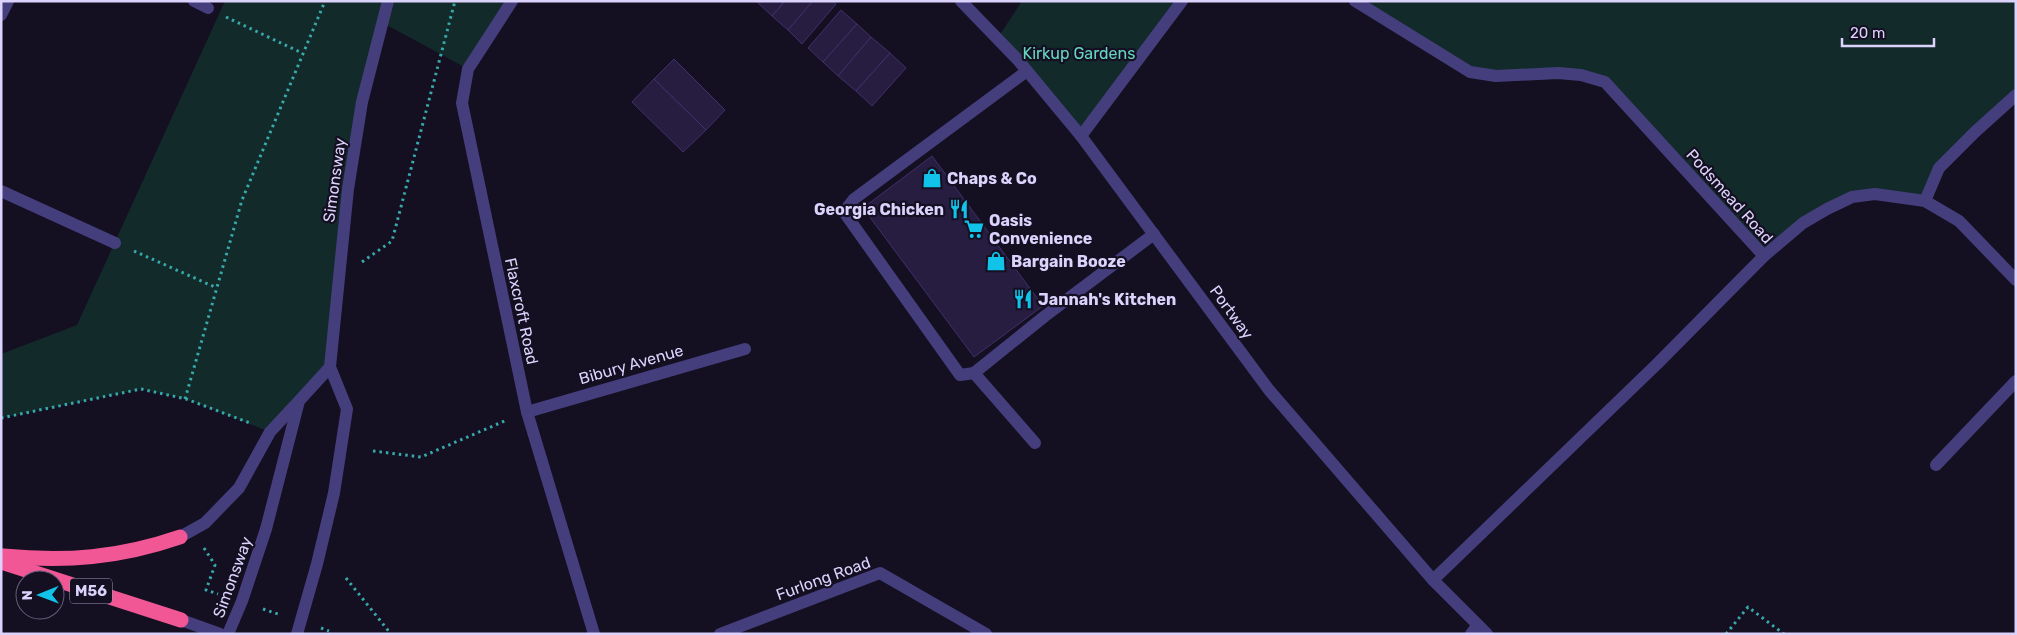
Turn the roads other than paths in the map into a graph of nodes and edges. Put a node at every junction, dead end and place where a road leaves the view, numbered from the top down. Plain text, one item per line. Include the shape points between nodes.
1 (8, 1) edge
2 (194, 1) edge
3 (388, 1) edge
4 (512, 1) edge
5 (961, 1) edge
6 (1182, 1) edge
7 (1355, 1) edge
8 (208, 8) road end
9 (1, 15) edge
10 (1027, 71) junction
11 (2016, 95) edge
12 (1081, 136) junction
13 (1, 191) edge
14 (1925, 201) junction
15 (1154, 234) junction
16 (115, 243) road end
17 (1764, 256) junction
18 (2016, 280) edge
19 (745, 349) dead end
20 (330, 367) junction
21 (974, 373) junction
22 (2016, 381) edge
23 (299, 401) junction
24 (526, 412) junction
25 (1035, 443) dead end
26 (1936, 464) dead end
27 (180, 537) joint
28 (1, 556) edge
29 (1, 562) edge
30 (1433, 580) junction
31 (182, 620) joint
32 (1479, 631) edge
33 (220, 634) edge
34 (228, 634) edge
35 (297, 634) edge
36 (594, 634) edge
37 (720, 634) edge
38 (986, 634) edge

1 - 9 street
2 - 8 street
3 - 20 street, Simonsway via 362,102 348,189
4 - 24 street, Flaxcroft Road via 468,69 462,103
5 - 10 street, Portway
6 - 12 street
7 - 17 street, Podsmead Road via 1470,72 1496,76 1558,73 1604,82
10 - 12 street, Portway
10 - 21 street via 854,199 844,212 960,375
11 - 14 street via 1939,168
12 - 15 street, Portway
13 - 16 street
14 - 17 street via 1875,194 1852,197 1803,223
14 - 18 street via 1959,221
15 - 21 street
15 - 30 street, Portway via 1269,390
17 - 30 street, Podsmead Road
19 - 24 street, Bibury Avenue
20 - 23 street, Simonsway
20 - 35 street, Simonsway via 347,410 334,493
21 - 25 street
22 - 26 street
23 - 27 street via 270,432 239,488 205,523
23 - 34 street, Simonsway via 266,529
24 - 36 street, Flaxcroft Road
27 - 28 highway, M56 via 147,548 93,558
29 - 31 highway, M56
30 - 32 street, Portway
31 - 33 street
37 - 38 street, Furlong Road via 880,573

